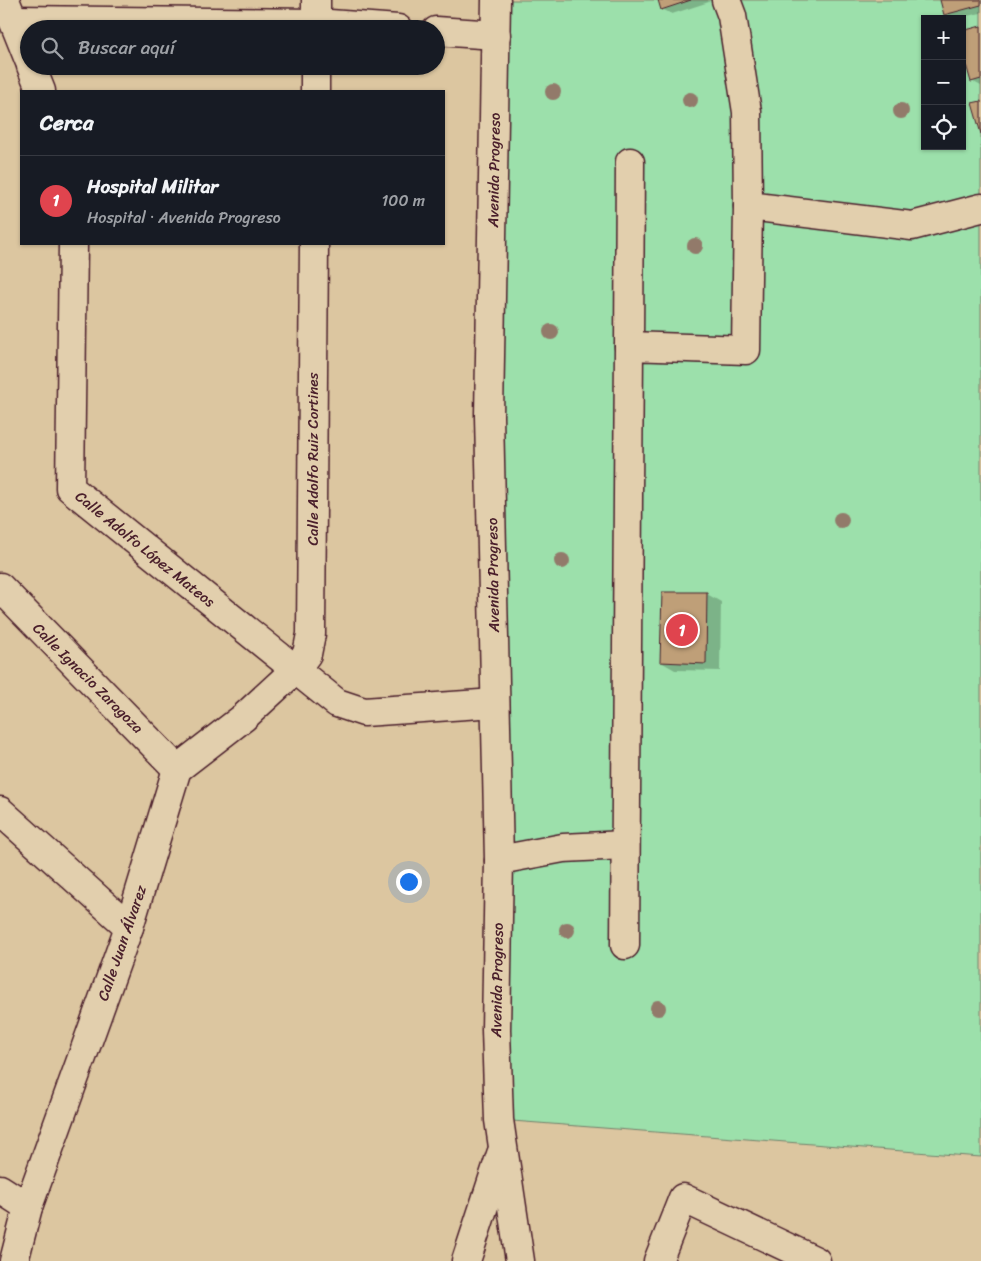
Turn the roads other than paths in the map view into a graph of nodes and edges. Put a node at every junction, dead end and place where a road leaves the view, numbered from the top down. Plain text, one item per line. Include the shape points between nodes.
1 (496, 0) edge
2 (726, 0) edge
3 (9, 10) edge
4 (316, 17) edge
5 (336, 20) edge
6 (445, 32) edge
7 (496, 35) junction
8 (20, 38) edge
9 (35, 75) edge
10 (315, 75) edge
11 (41, 90) edge
12 (315, 90) edge
13 (630, 162) dead end
14 (748, 206) junction
15 (981, 208) edge
16 (72, 245) edge
17 (314, 245) edge
18 (629, 346) junction
19 (0, 587) edge
20 (288, 676) junction
21 (495, 702) junction
22 (177, 769) junction
23 (0, 811) edge
24 (625, 845) junction
25 (499, 849) junction
26 (130, 927) junction
27 (625, 945) dead end
28 (502, 1150) junction
29 (0, 1189) edge
30 (28, 1207) junction
31 (14, 1261) edge
32 (466, 1261) edge
33 (520, 1261) edge
34 (658, 1261) edge
35 (816, 1261) edge

1 - 7 street, Avenida Progreso
2 - 14 street via 732,16 747,112
3 - 4 street
3 - 8 street
4 - 5 street
6 - 7 street
7 - 21 street, Avenida Progreso via 489,416
9 - 11 street
10 - 12 street
13 - 18 street
14 - 15 street via 912,226
14 - 18 street via 746,350
16 - 20 street, Calle Adolfo López Mateos via 70,488
17 - 20 street, Calle Adolfo Ruiz Cortines via 311,634 307,654
18 - 24 street
19 - 22 street, Calle Ignacio Zaragoza
20 - 21 street via 337,703 364,712
20 - 22 street via 243,718
21 - 25 street, Avenida Progreso
22 - 26 street, Calle Juan Álvarez
23 - 26 street
24 - 25 street
24 - 27 street
25 - 28 street, Avenida Progreso via 496,1024
26 - 30 street, Calle Juan Álvarez
28 - 32 street, Avenida Progreso
28 - 33 street, Avenida Progreso
29 - 30 street
30 - 31 street, Calle Juan Álvarez
34 - 35 street via 683,1198

